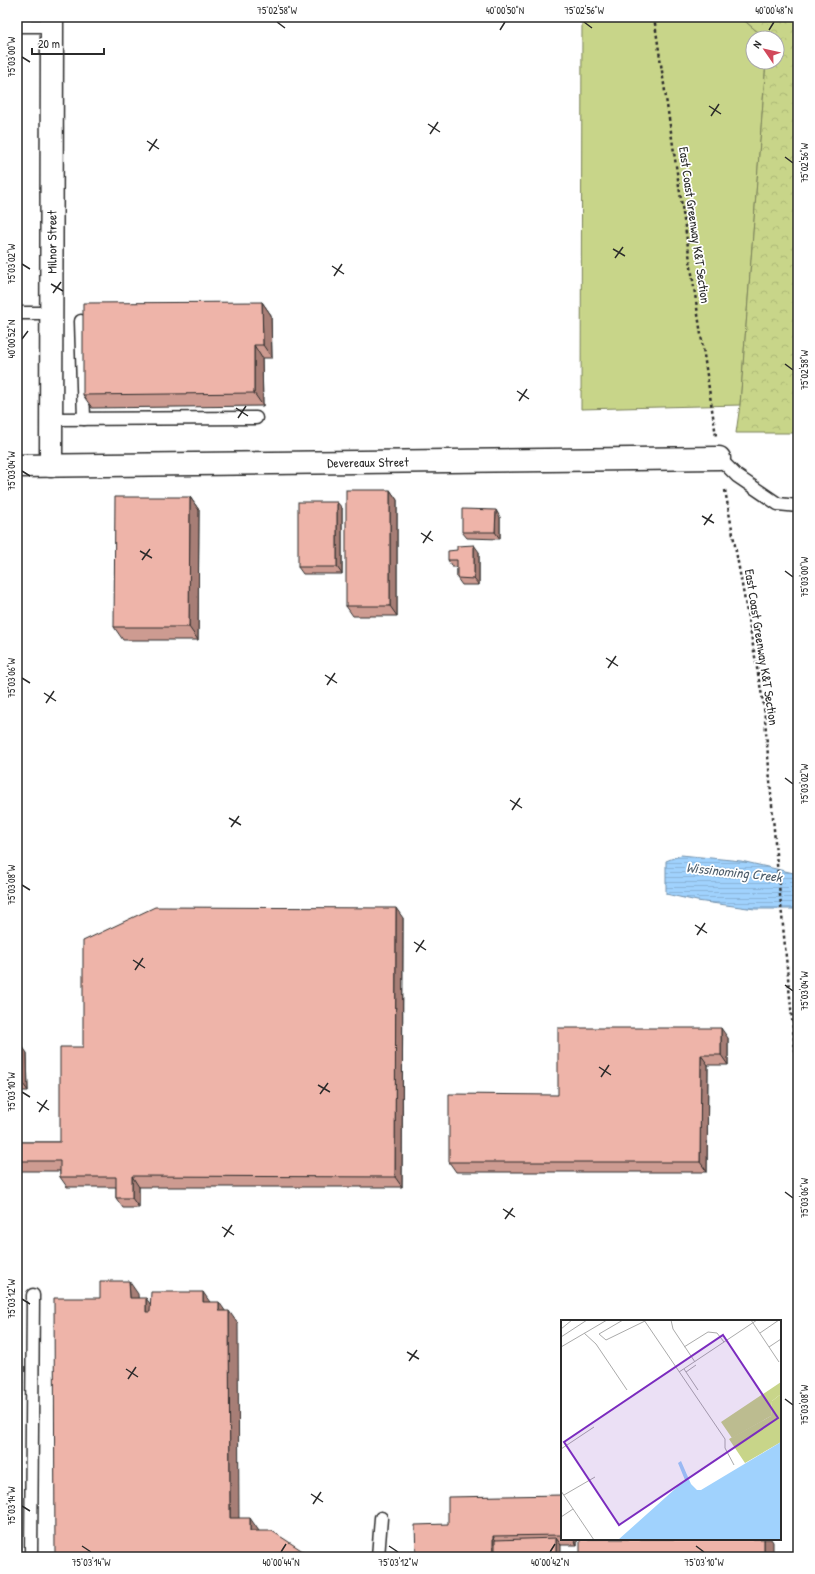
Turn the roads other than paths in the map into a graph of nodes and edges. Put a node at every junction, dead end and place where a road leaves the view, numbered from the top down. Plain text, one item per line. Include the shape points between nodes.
1 (52, 22) edge
2 (17, 26) edge
3 (17, 313) edge
4 (51, 313) junction
5 (81, 321) edge
6 (256, 418) dead end
7 (51, 419) junction
8 (84, 419) junction
9 (719, 458) joint
10 (17, 466) edge
11 (50, 466) junction
12 (798, 506) edge
13 (33, 1295) dead end
14 (381, 1518) dead end
15 (31, 1557) edge
16 (378, 1557) edge

1 - 2 lane
1 - 4 street, Milnor Street
3 - 4 lane
4 - 7 street, Milnor Street
5 - 8 lane
6 - 8 lane
7 - 8 lane
7 - 11 street, Milnor Street
9 - 11 street, Devereaux Street
9 - 12 lane via 737,476 778,504
10 - 11 street, Devereaux Street
13 - 15 lane
14 - 16 lane

